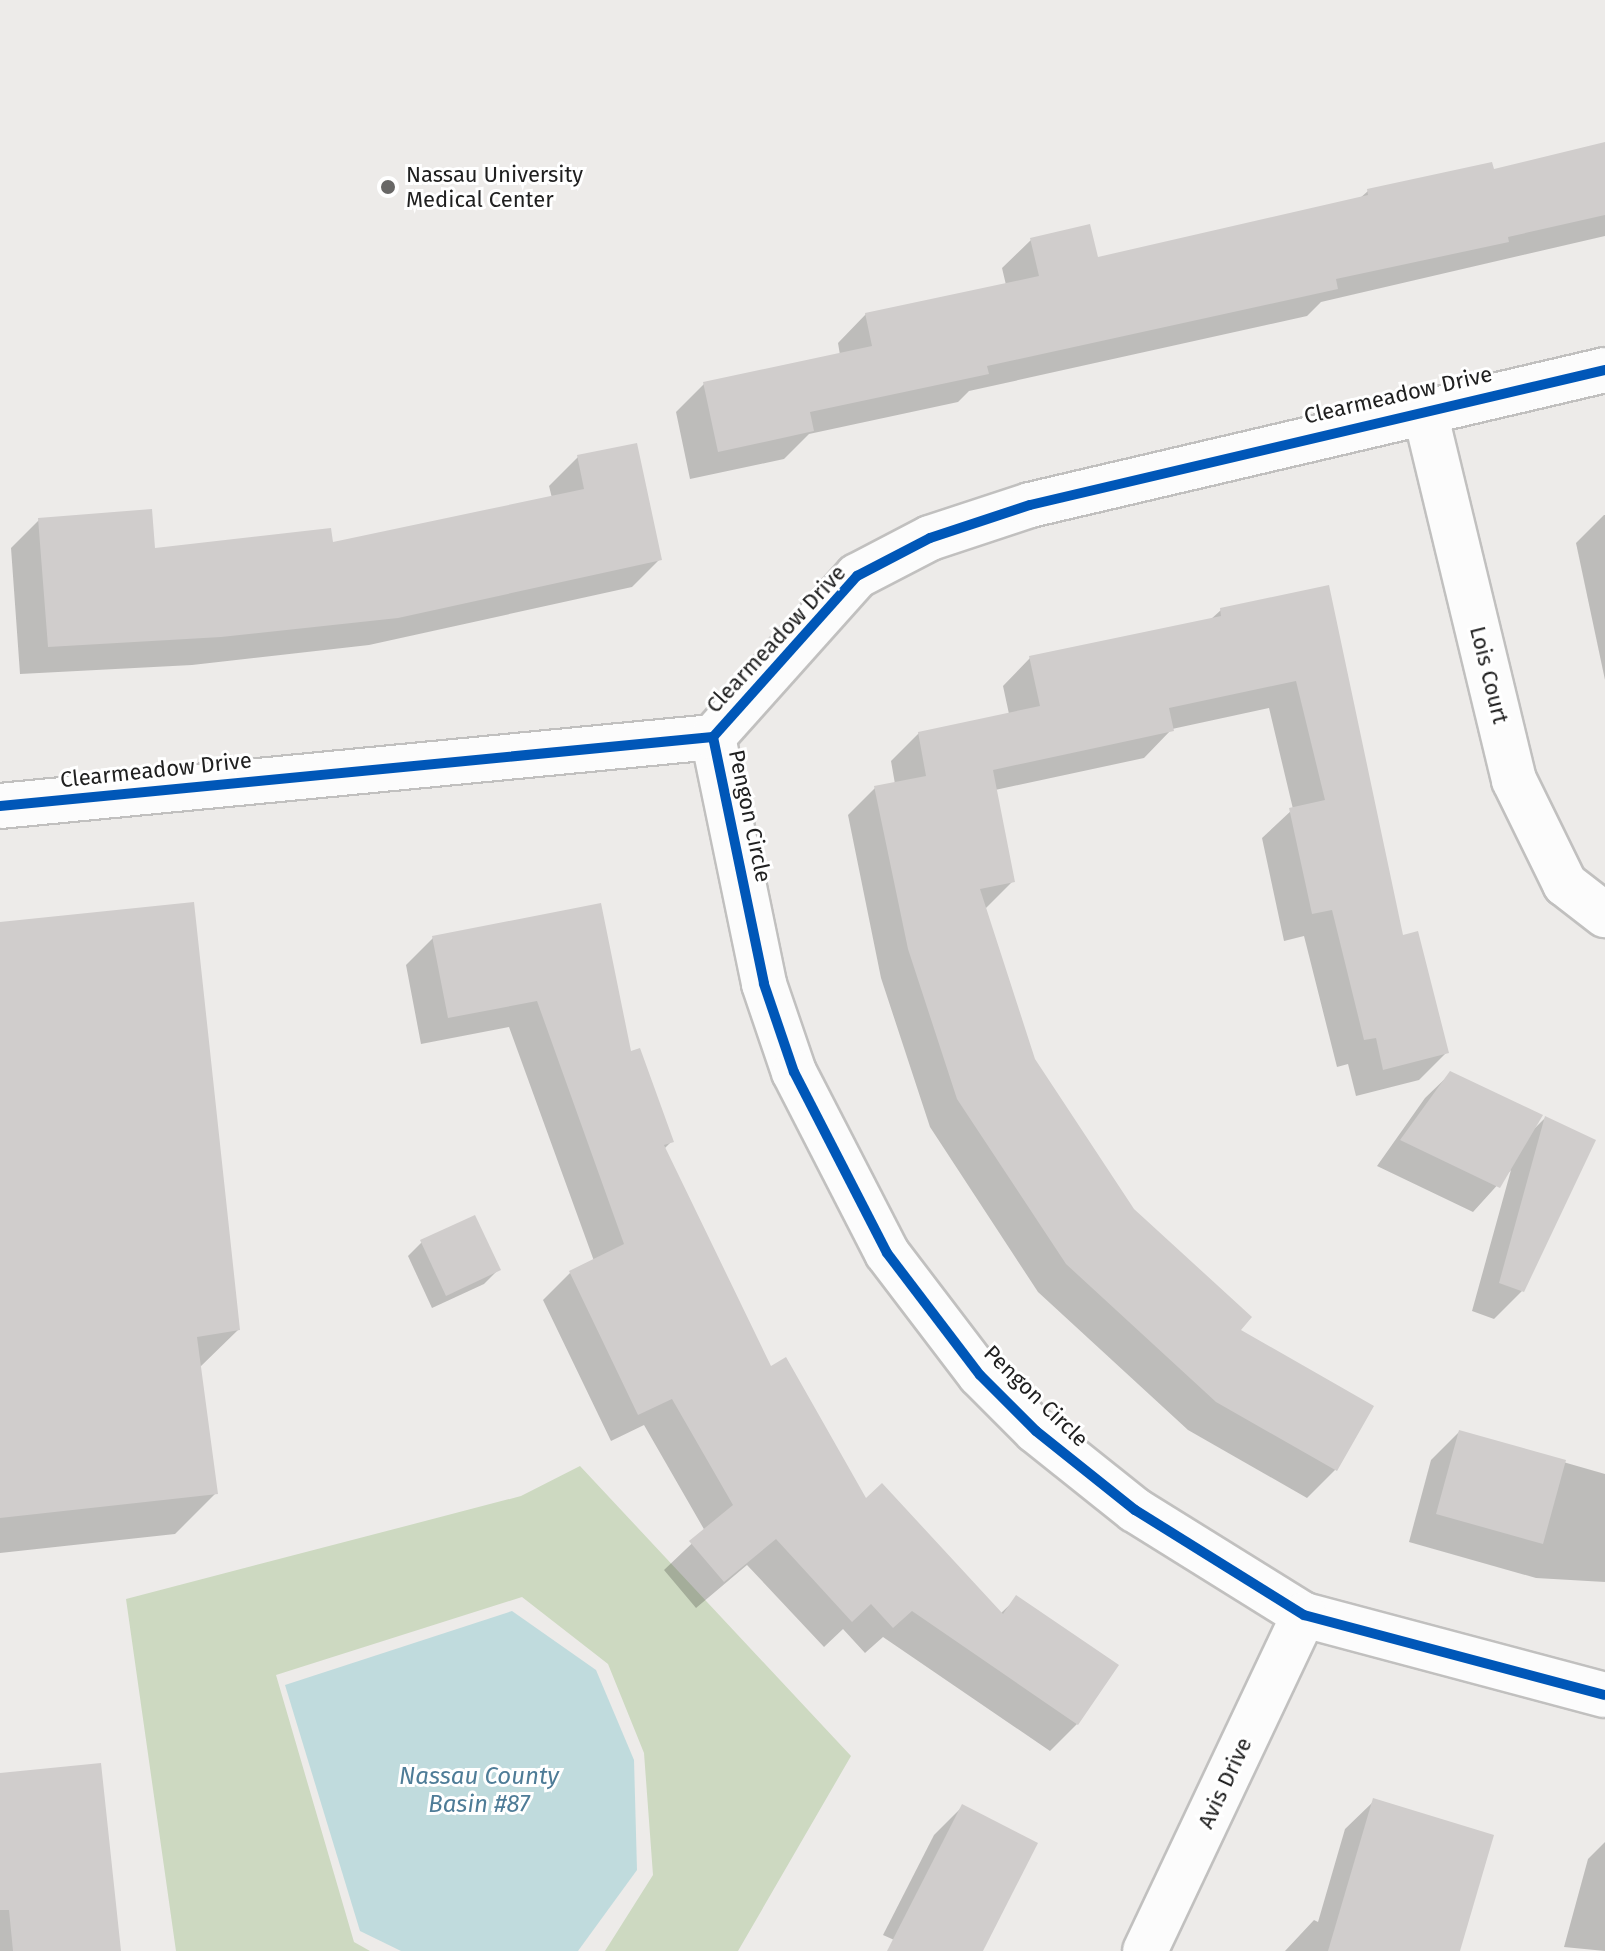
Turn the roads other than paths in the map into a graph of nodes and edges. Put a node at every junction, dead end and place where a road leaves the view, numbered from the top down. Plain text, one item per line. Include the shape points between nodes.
1 (1605, 370) edge
2 (1424, 408) junction
3 (713, 737) junction
4 (0, 806) edge
5 (1605, 915) edge
6 (1304, 1615) junction
7 (1605, 1695) edge
8 (1145, 1951) edge

1 - 2 street, Clearmeadow Drive
2 - 3 street, Clearmeadow Drive via 1030,505 930,538 857,576
2 - 5 street, Lois Court via 1514,780 1565,884
3 - 4 street, Clearmeadow Drive
3 - 6 street, Pengon Circle via 764,984 794,1072 887,1253 980,1375 1036,1431 1135,1510
6 - 7 street, Pengon Circle
6 - 8 street, Avis Drive

